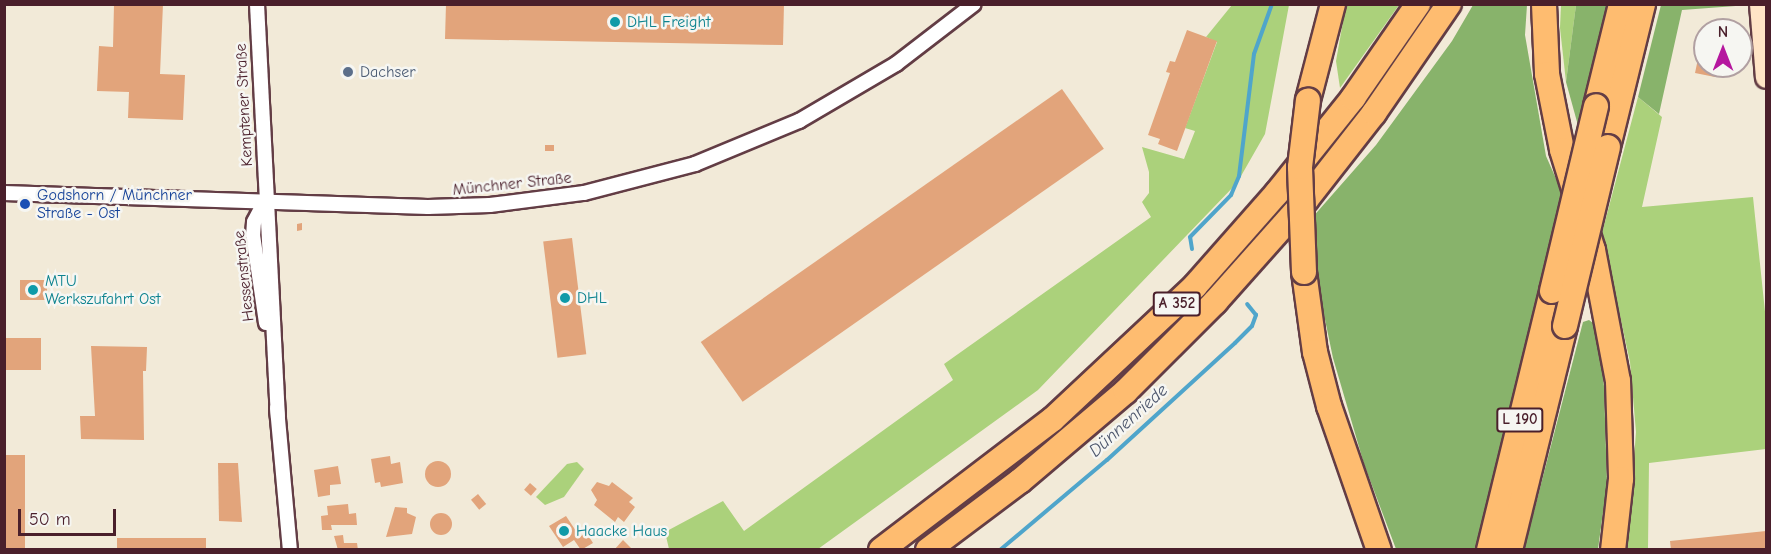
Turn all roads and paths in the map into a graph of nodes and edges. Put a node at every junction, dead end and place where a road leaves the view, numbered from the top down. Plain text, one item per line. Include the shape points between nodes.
1 (256, 4) edge
2 (974, 4) edge
3 (1333, 4) edge
4 (1418, 4) edge
5 (1449, 4) edge
6 (1544, 4) edge
7 (1621, 4) edge
8 (1643, 4) edge
9 (1760, 4) edge
10 (1767, 78) edge
11 (4, 193) edge
12 (264, 203) junction
13 (290, 549) edge
14 (881, 549) edge
15 (928, 549) edge
16 (1379, 549) edge
17 (1489, 549) edge
18 (1510, 549) edge
19 (1613, 549) edge

1 - 12 street, Kemptener Straße
2 - 12 street, Münchner Straße via 896,64 831,104 733,151 662,175 584,193 490,205
3 - 16 highway, bridge via 1308,100 1300,167 1304,272 1315,352 1329,406
4 - 14 highway, A 352 via 1346,107 1195,286 1053,419
5 - 15 highway, A 352 via 1340,157 1215,302 1126,391 1020,481
6 - 19 highway via 1546,74 1562,150 1596,260 1618,381 1621,479
7 - 17 highway, L 190, bridge
8 - 18 highway, L 190, bridge
9 - 10 street
11 - 12 street, Münchner Straße
12 - 13 street, Hessenstraße via 272,242 278,416

